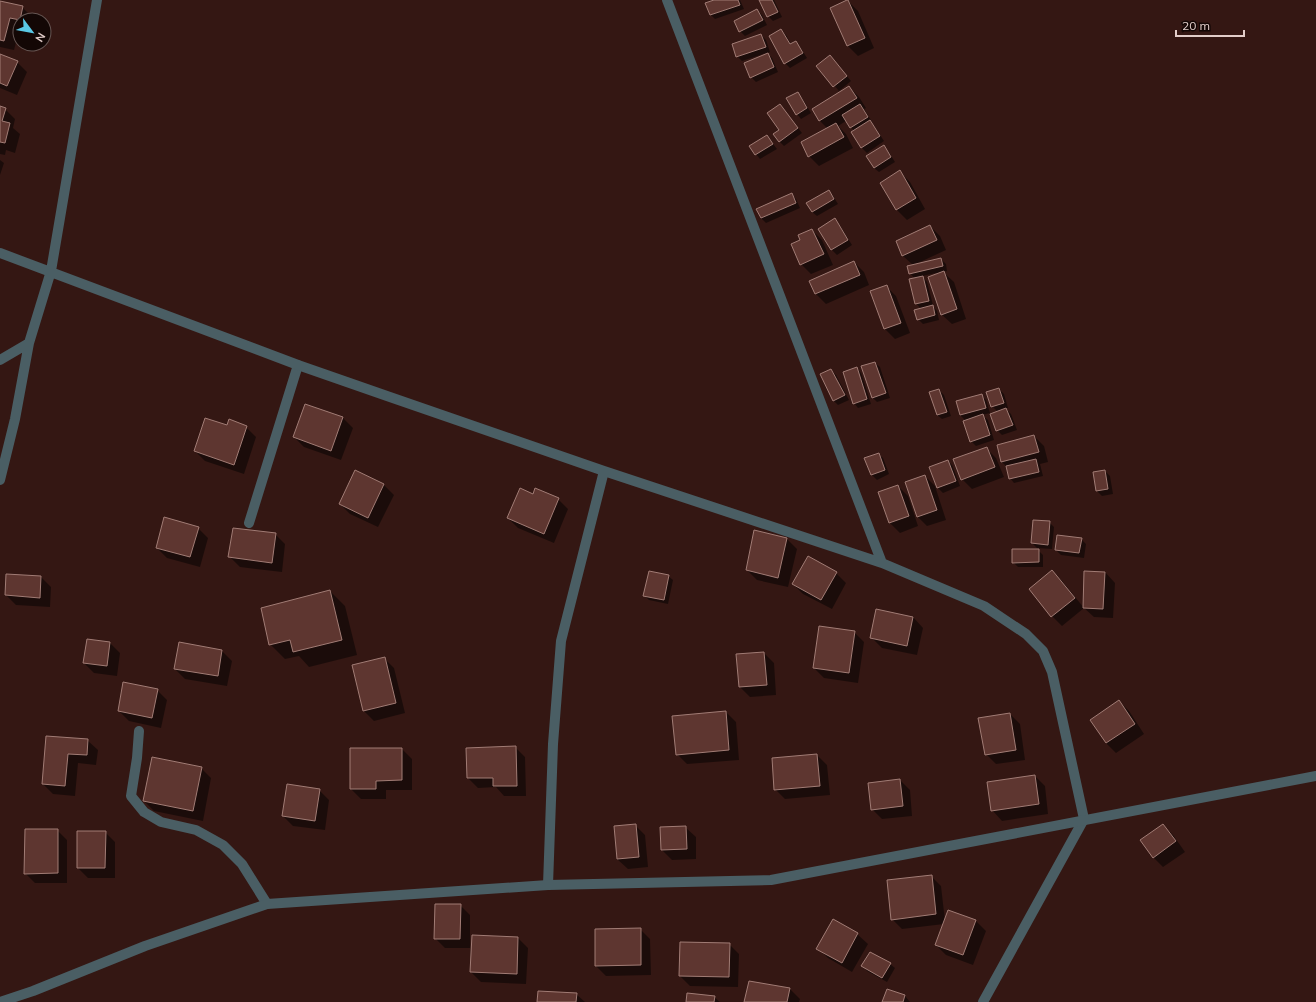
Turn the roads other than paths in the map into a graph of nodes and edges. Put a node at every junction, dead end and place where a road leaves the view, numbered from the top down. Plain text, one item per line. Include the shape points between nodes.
1 (97, 0) edge
2 (667, 0) edge
3 (0, 253) edge
4 (51, 271) junction
5 (29, 343) junction
6 (0, 360) edge
7 (298, 365) junction
8 (604, 471) junction
9 (0, 480) edge
10 (248, 523) dead end
11 (882, 563) junction
12 (138, 731) dead end
13 (1316, 776) edge
14 (1084, 819) junction
15 (548, 885) junction
16 (267, 904) junction
17 (0, 1002) edge
18 (984, 1002) edge

1 - 4 street
2 - 11 street
3 - 4 street
4 - 5 street
4 - 7 street
5 - 6 street
5 - 9 street via 15,419
7 - 8 street
7 - 10 street
8 - 11 street
8 - 15 street via 561,641 553,744
11 - 14 street via 984,606 1026,634 1043,651 1052,672
12 - 16 street via 131,796 144,812 162,822 196,830 223,845 242,864
13 - 14 street
14 - 15 street via 771,880
14 - 18 street
15 - 16 street
16 - 17 street via 145,946

